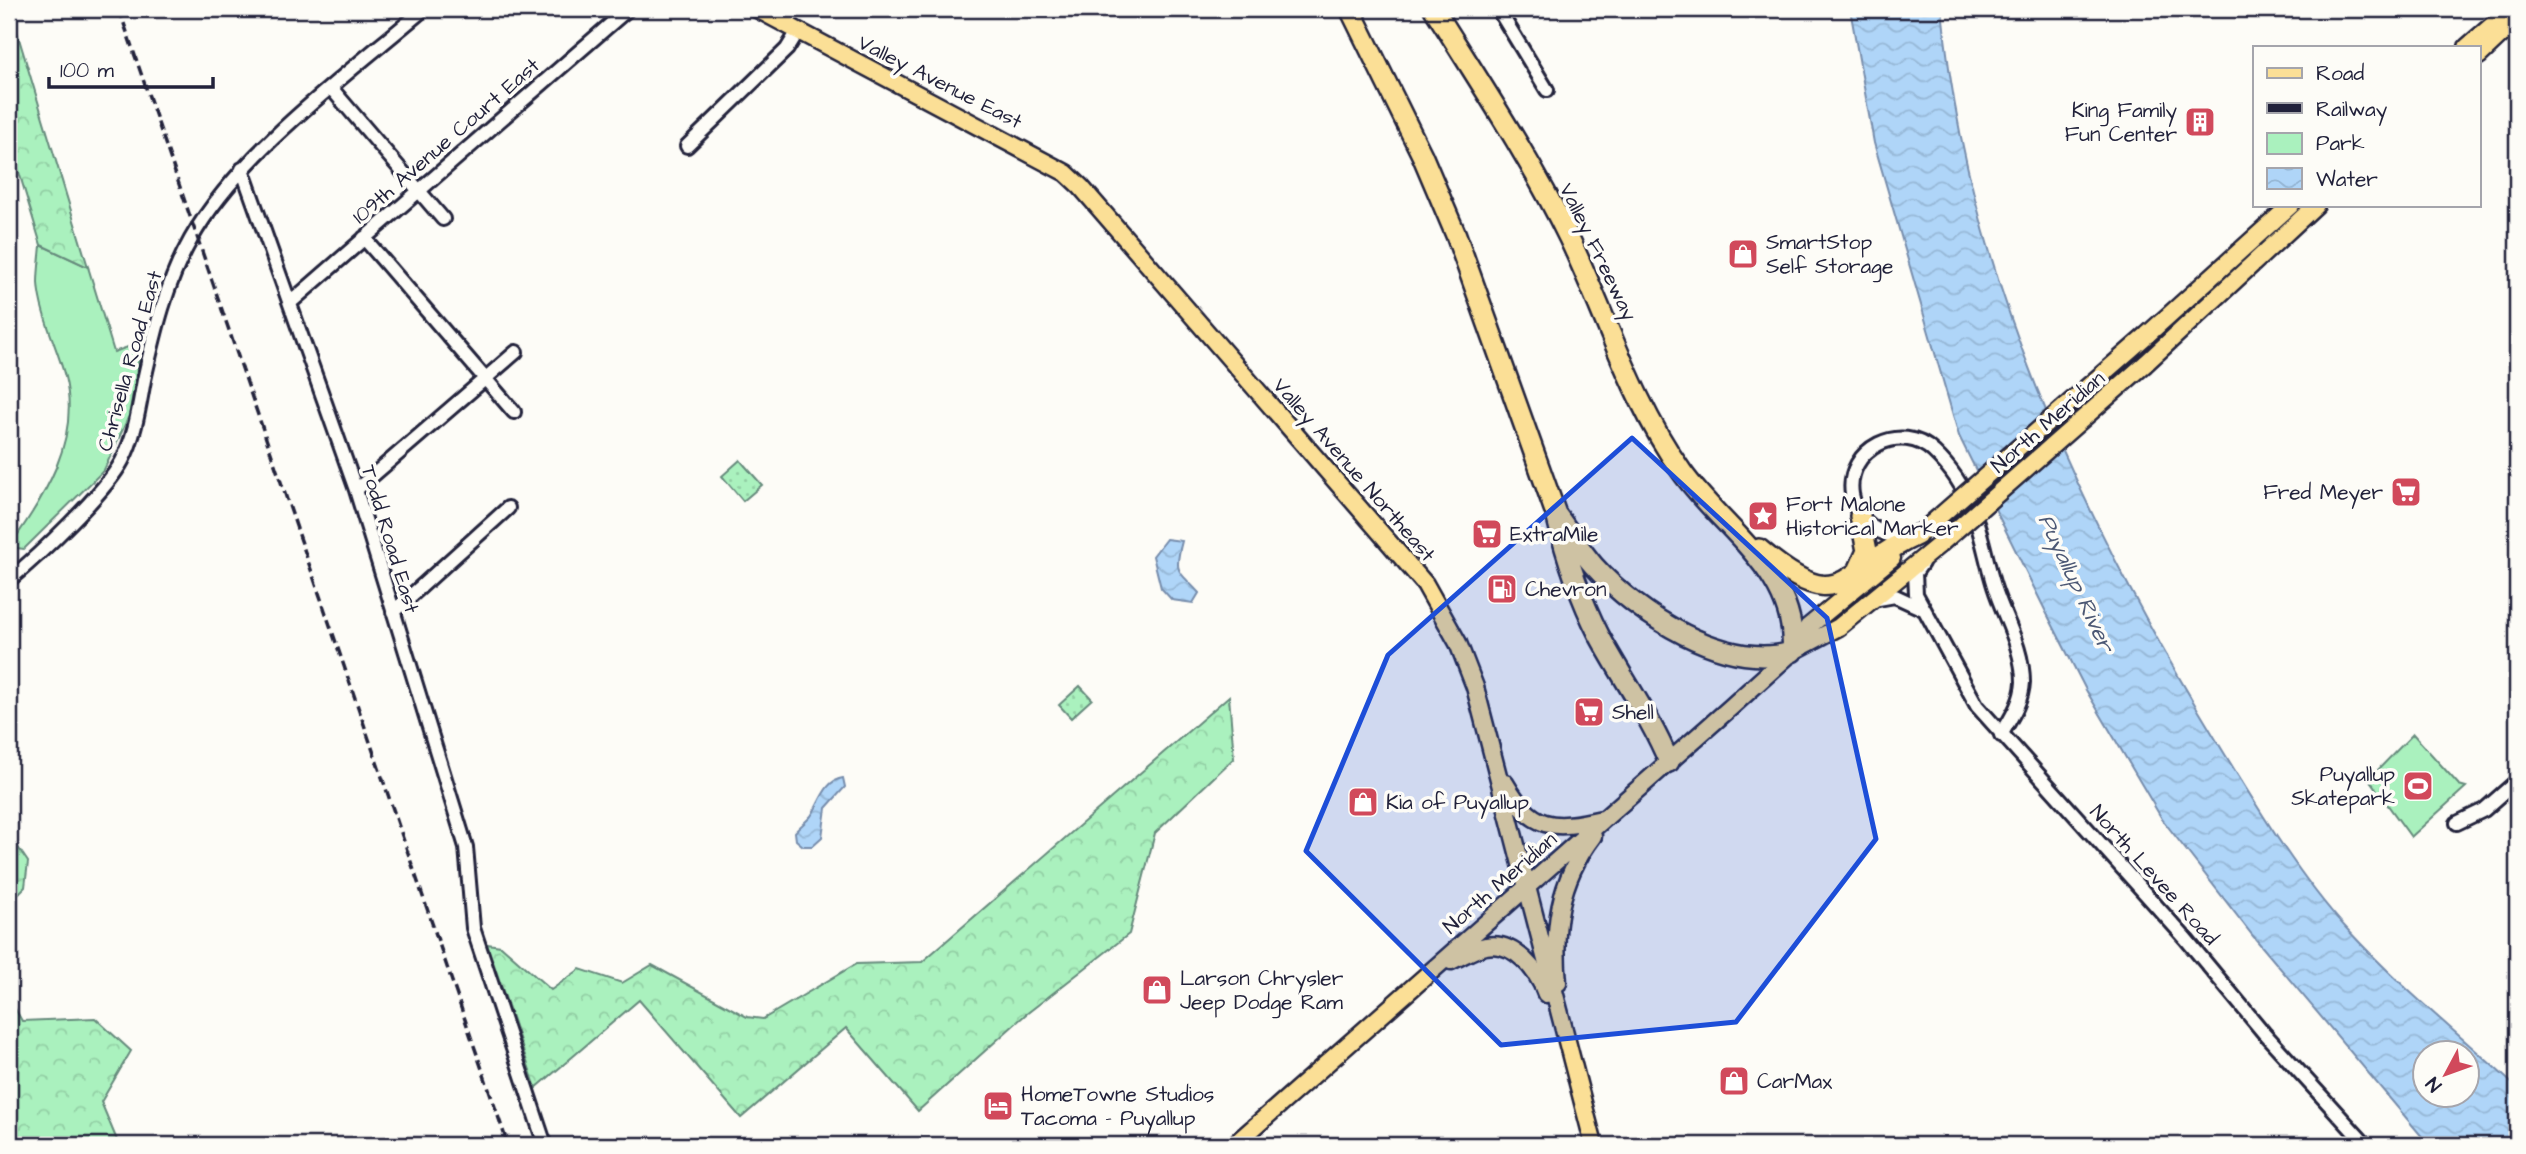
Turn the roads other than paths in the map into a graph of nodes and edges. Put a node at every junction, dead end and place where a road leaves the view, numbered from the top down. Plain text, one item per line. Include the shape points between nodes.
1 (424, 9) edge
2 (628, 9) edge
3 (757, 9) edge
4 (796, 9) edge
5 (1350, 9) edge
6 (1434, 9) edge
7 (1498, 9) edge
8 (2511, 9) edge
9 (2517, 20) edge
10 (2517, 27) edge
11 (792, 28) junction
12 (2493, 43) junction
13 (2468, 46) edge
14 (2480, 55) edge
15 (331, 88) junction
16 (1547, 90) dead end
17 (687, 146) dead end
18 (1030, 152) joint
19 (242, 169) junction
20 (419, 189) junction
21 (2290, 206) edge
22 (2315, 206) edge
23 (443, 219) dead end
24 (364, 238) junction
25 (290, 303) junction
26 (516, 352) dead end
27 (485, 378) junction
28 (513, 412) dead end
29 (356, 490) junction
30 (508, 508) dead end
31 (1556, 514) junction
32 (1719, 514) junction
33 (1860, 516) junction
34 (1920, 533) junction
35 (1934, 550) junction
36 (1858, 571) junction
37 (9, 580) edge
38 (1872, 600) junction
39 (393, 612) junction
40 (1930, 619) junction
41 (1792, 652) junction
42 (2001, 735) junction
43 (1669, 762) junction
44 (1496, 765) junction
45 (2517, 781) edge
46 (1607, 818) junction
47 (2458, 823) dead end
48 (1525, 888) junction
49 (1430, 972) junction
50 (1562, 1024) junction
51 (1571, 1059) junction
52 (545, 1145) edge
53 (1234, 1145) edge
54 (1594, 1145) edge
55 (2366, 1145) edge

1 - 15 street, Chrisella Road East
2 - 20 street, 109th Avenue Court East
3 - 11 main road, Valley Avenue East
4 - 11 street
5 - 31 highway via 1456,235
6 - 32 highway, Valley Freeway via 1529,163 1568,236 1663,443
7 - 16 street
8 - 13 main road
9 - 12 main road
10 - 12 main road
11 - 17 street via 787,49
11 - 18 main road, Valley Avenue East
12 - 14 main road
15 - 19 street, Chrisella Road East
15 - 20 street
18 - 44 main road, Valley Avenue Northeast via 1081,187 1425,584 1471,675
19 - 25 street, Todd Road East
19 - 37 street, Chrisella Road East via 209,210 171,280 121,462
20 - 23 street
20 - 24 street, 109th Avenue Court East
21 - 34 main road, North Meridian, bridge
22 - 35 main road, North Meridian, bridge
24 - 25 street, 109th Avenue Court East
24 - 27 street
25 - 29 street, Todd Road East
26 - 27 street
27 - 28 street
27 - 29 street
29 - 39 street, Todd Road East
30 - 39 street
31 - 41 highway via 1595,566 1638,607 1668,625 1722,649 1774,657
31 - 43 highway via 1586,608
32 - 36 highway via 1803,582 1829,587
32 - 41 highway via 1752,551 1787,603 1794,629
33 - 34 street via 1895,537
33 - 36 highway via 1868,544
33 - 42 street via 1852,495 1853,471 1866,452 1886,440 1901,438 1923,444 1958,481 1973,510 2021,661 2022,693
34 - 36 highway
34 - 41 main road, North Meridian via 1808,627
35 - 38 main road, North Meridian
35 - 40 street, North Levee Road via 1919,566 1914,583
38 - 40 street via 1905,598
38 - 41 main road, North Meridian via 1821,639
39 - 52 street, Todd Road East via 466,848 473,928
40 - 42 street, North Levee Road via 1964,685
41 - 43 main road, North Meridian
42 - 55 street, North Levee Road
43 - 46 main road, North Meridian
44 - 46 main road via 1521,808 1542,823 1565,827
44 - 48 main road, Valley Avenue Northeast
45 - 47 street via 2484,810
46 - 48 main road, North Meridian
46 - 50 main road via 1571,872 1557,911 1555,948
48 - 49 main road, North Meridian
48 - 50 main road, Valley Avenue Northeast
49 - 51 main road via 1488,945 1522,957 1544,986
49 - 53 main road, North Meridian
50 - 51 main road
51 - 54 main road

